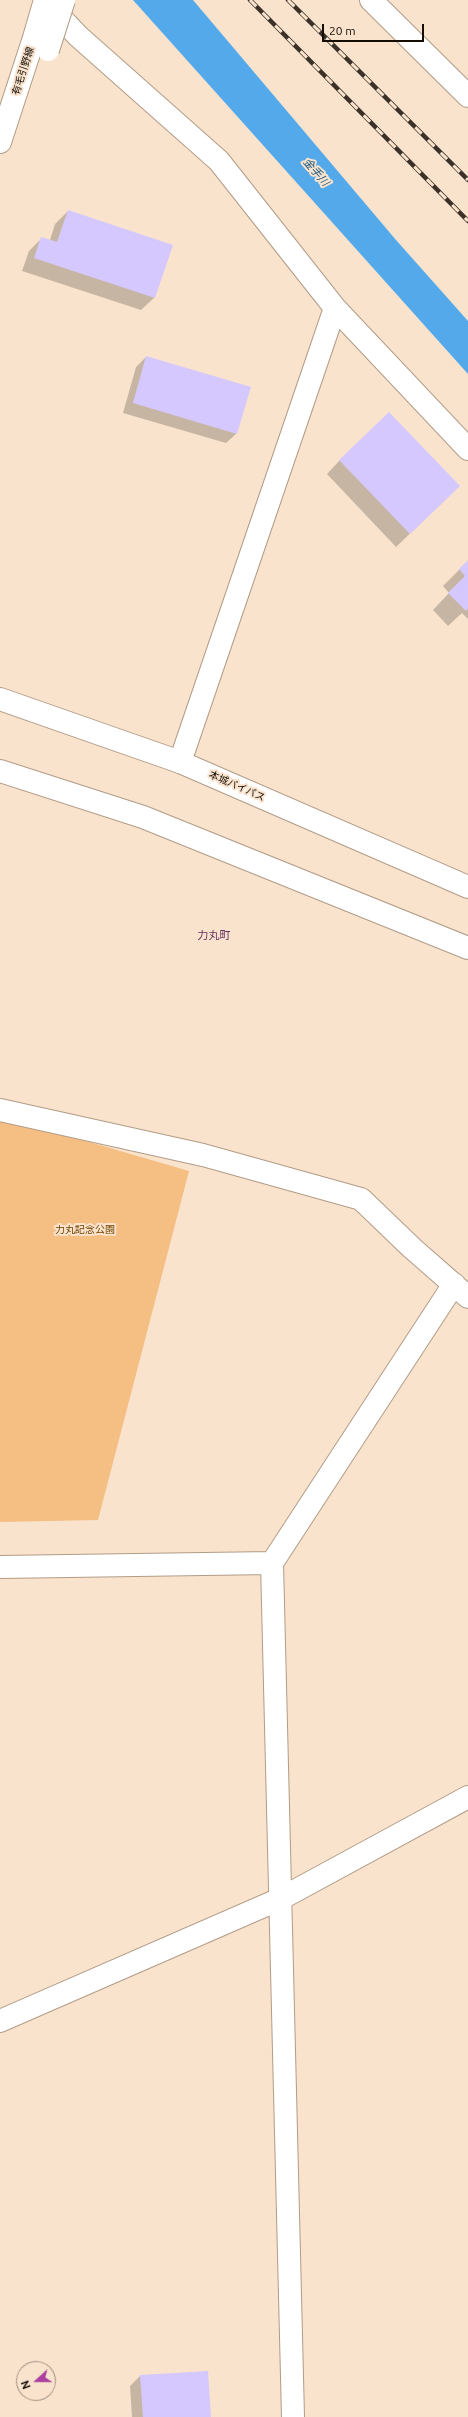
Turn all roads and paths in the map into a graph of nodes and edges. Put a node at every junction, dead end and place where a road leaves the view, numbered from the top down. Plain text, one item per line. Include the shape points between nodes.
1 (45, 0) edge
2 (64, 0) edge
3 (371, 0) edge
4 (40, 46) junction
5 (468, 96) edge
6 (0, 142) edge
7 (335, 308) junction
8 (468, 449) edge
9 (0, 699) edge
10 (180, 762) junction
11 (0, 772) edge
12 (468, 887) edge
13 (468, 948) edge
14 (0, 1110) edge
15 (461, 1290) edge
16 (272, 1563) junction
17 (0, 1567) edge
18 (468, 1797) edge
19 (280, 1899) junction
20 (0, 2022) edge
21 (293, 2417) edge

1 - 4 main road, 有毛引野線, bridge
1 - 7 main road via 78,36 219,161
2 - 4 main road, bridge
3 - 5 main road
4 - 6 main road, 有毛引野線
7 - 8 main road
7 - 10 main road
9 - 10 main road, 本城バイパス
10 - 12 main road, 本城バイパス
11 - 13 main road via 143,817
14 - 15 main road via 203,1155 361,1199
15 - 16 main road
16 - 17 main road
16 - 19 main road
18 - 19 main road
19 - 20 main road
19 - 21 main road

